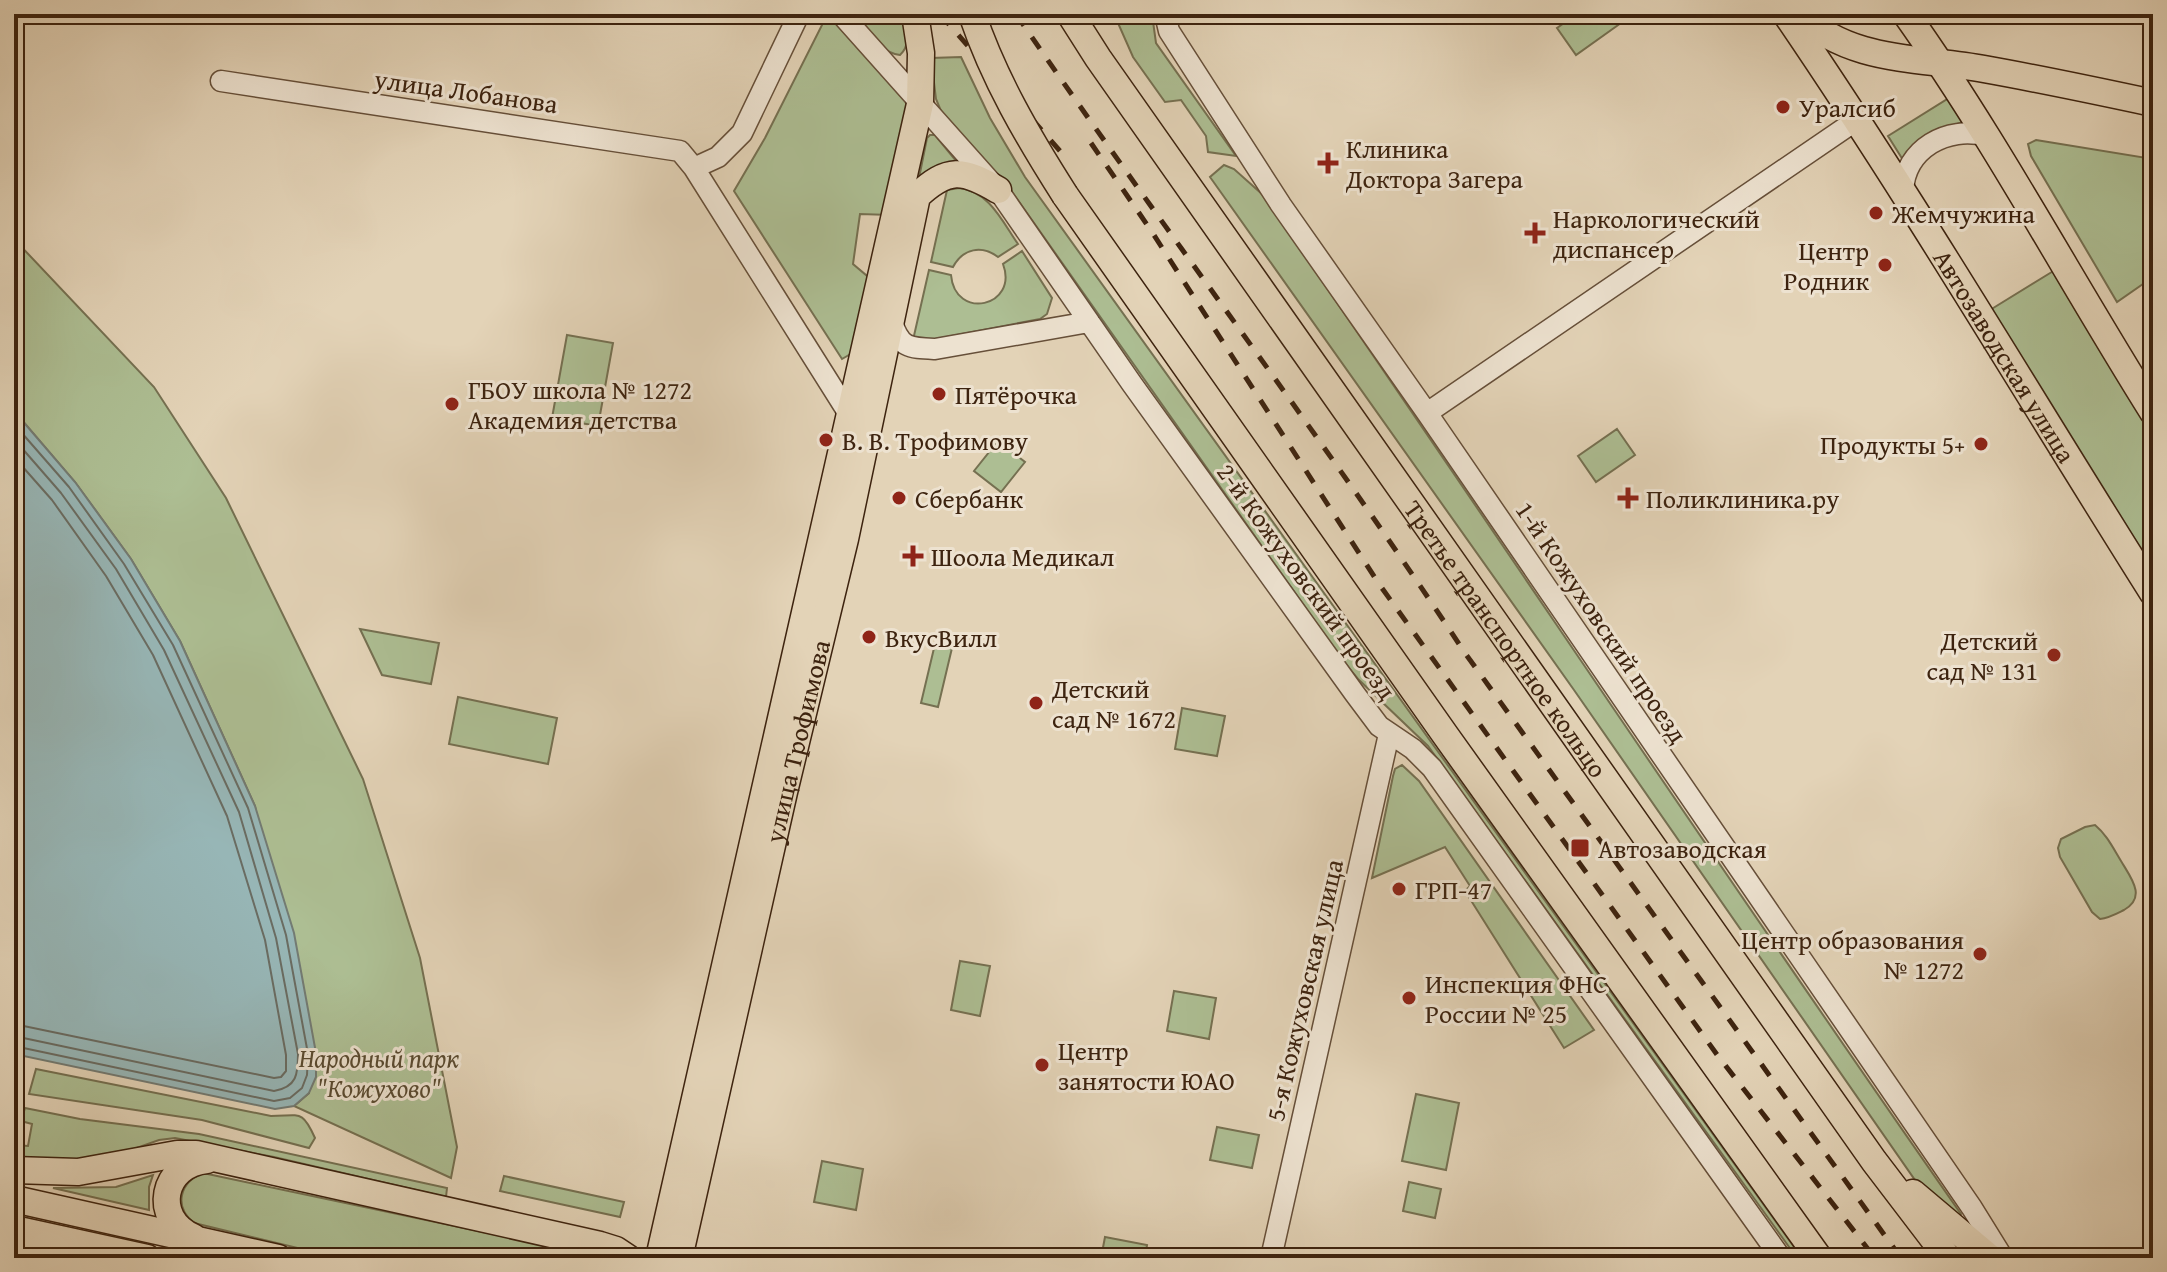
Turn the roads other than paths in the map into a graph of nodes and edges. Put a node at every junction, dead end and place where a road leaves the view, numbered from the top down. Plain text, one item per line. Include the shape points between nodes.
1 (799, 14) edge
2 (841, 14) edge
3 (915, 14) edge
4 (972, 14) edge
5 (1070, 14) edge
6 (1165, 14) edge
7 (1786, 14) edge
8 (1799, 14) edge
9 (1906, 14) edge
10 (921, 53) junction
11 (1940, 63) junction
12 (889, 69) junction
13 (221, 81) dead end
14 (2153, 103) edge
15 (920, 104) junction
16 (1858, 119) junction
17 (1987, 136) junction
18 (694, 168) junction
19 (998, 190) junction
20 (1903, 191) junction
21 (892, 322) junction
22 (1089, 322) junction
23 (2153, 412) edge
24 (1427, 413) junction
25 (850, 416) junction
26 (867, 442) junction
27 (2153, 593) edge
28 (1389, 734) junction
29 (230, 1161) junction
30 (1874, 1161) junction
31 (14, 1170) edge
32 (14, 1199) edge
33 (14, 1229) edge
34 (204, 1242) junction
35 (14, 1244) edge
36 (1779, 1256) edge
37 (45, 1258) edge
38 (147, 1258) edge
39 (278, 1258) edge
40 (628, 1258) edge
41 (659, 1258) edge
42 (679, 1258) edge
43 (1271, 1258) edge
44 (1819, 1258) edge
45 (1948, 1258) edge
46 (1990, 1258) edge
47 (2003, 1258) edge

1 - 18 street via 742,133 718,157
2 - 12 street, 2-й Кожуховский проезд
3 - 10 main road, улица Трофимова
4 - 44 main road, bridge via 1002,88 1065,195
5 - 30 main road, Третье транспортное кольцо
6 - 24 street, 1-й Кожуховский проезд via 1169,31 1281,205
7 - 16 main road, Автозаводская улица
8 - 11 main road via 1829,38 1849,46 1886,57
9 - 11 main road
10 - 12 street via 909,71
10 - 15 main road, улица Трофимова
11 - 14 main road
11 - 17 main road
12 - 15 street, 2-й Кожуховский проезд
13 - 18 street, улица Лобанова via 680,151
15 - 19 street, 2-й Кожуховский проезд
15 - 25 main road, улица Трофимова
16 - 20 main road, Автозаводская улица
16 - 24 street
17 - 20 street via 1951,135 1927,145 1908,166
17 - 23 main road
18 - 25 street
19 - 21 main road, улица Трофимова via 974,175 952,174 917,196
19 - 22 street, 2-й Кожуховский проезд
20 - 27 main road, Автозаводская улица
21 - 22 street via 897,338 910,348 935,349
21 - 26 main road, улица Трофимова
22 - 28 street, 2-й Кожуховский проезд
24 - 47 street, 1-й Кожуховский проезд
25 - 26 street
25 - 41 main road, улица Трофимова
26 - 42 main road, улица Трофимова
28 - 36 street, 2-й Кожуховский проезд via 1432,768
28 - 43 street, 5-я Кожуховская улица
29 - 31 main road via 177,1154 78,1172
29 - 34 main road via 185,1166 169,1189 166,1204 174,1225
29 - 40 main road via 600,1245
30 - 45 main road, Третье транспортное кольцо
30 - 46 main road
32 - 34 main road
33 - 38 main road
34 - 39 main road
35 - 37 main road

